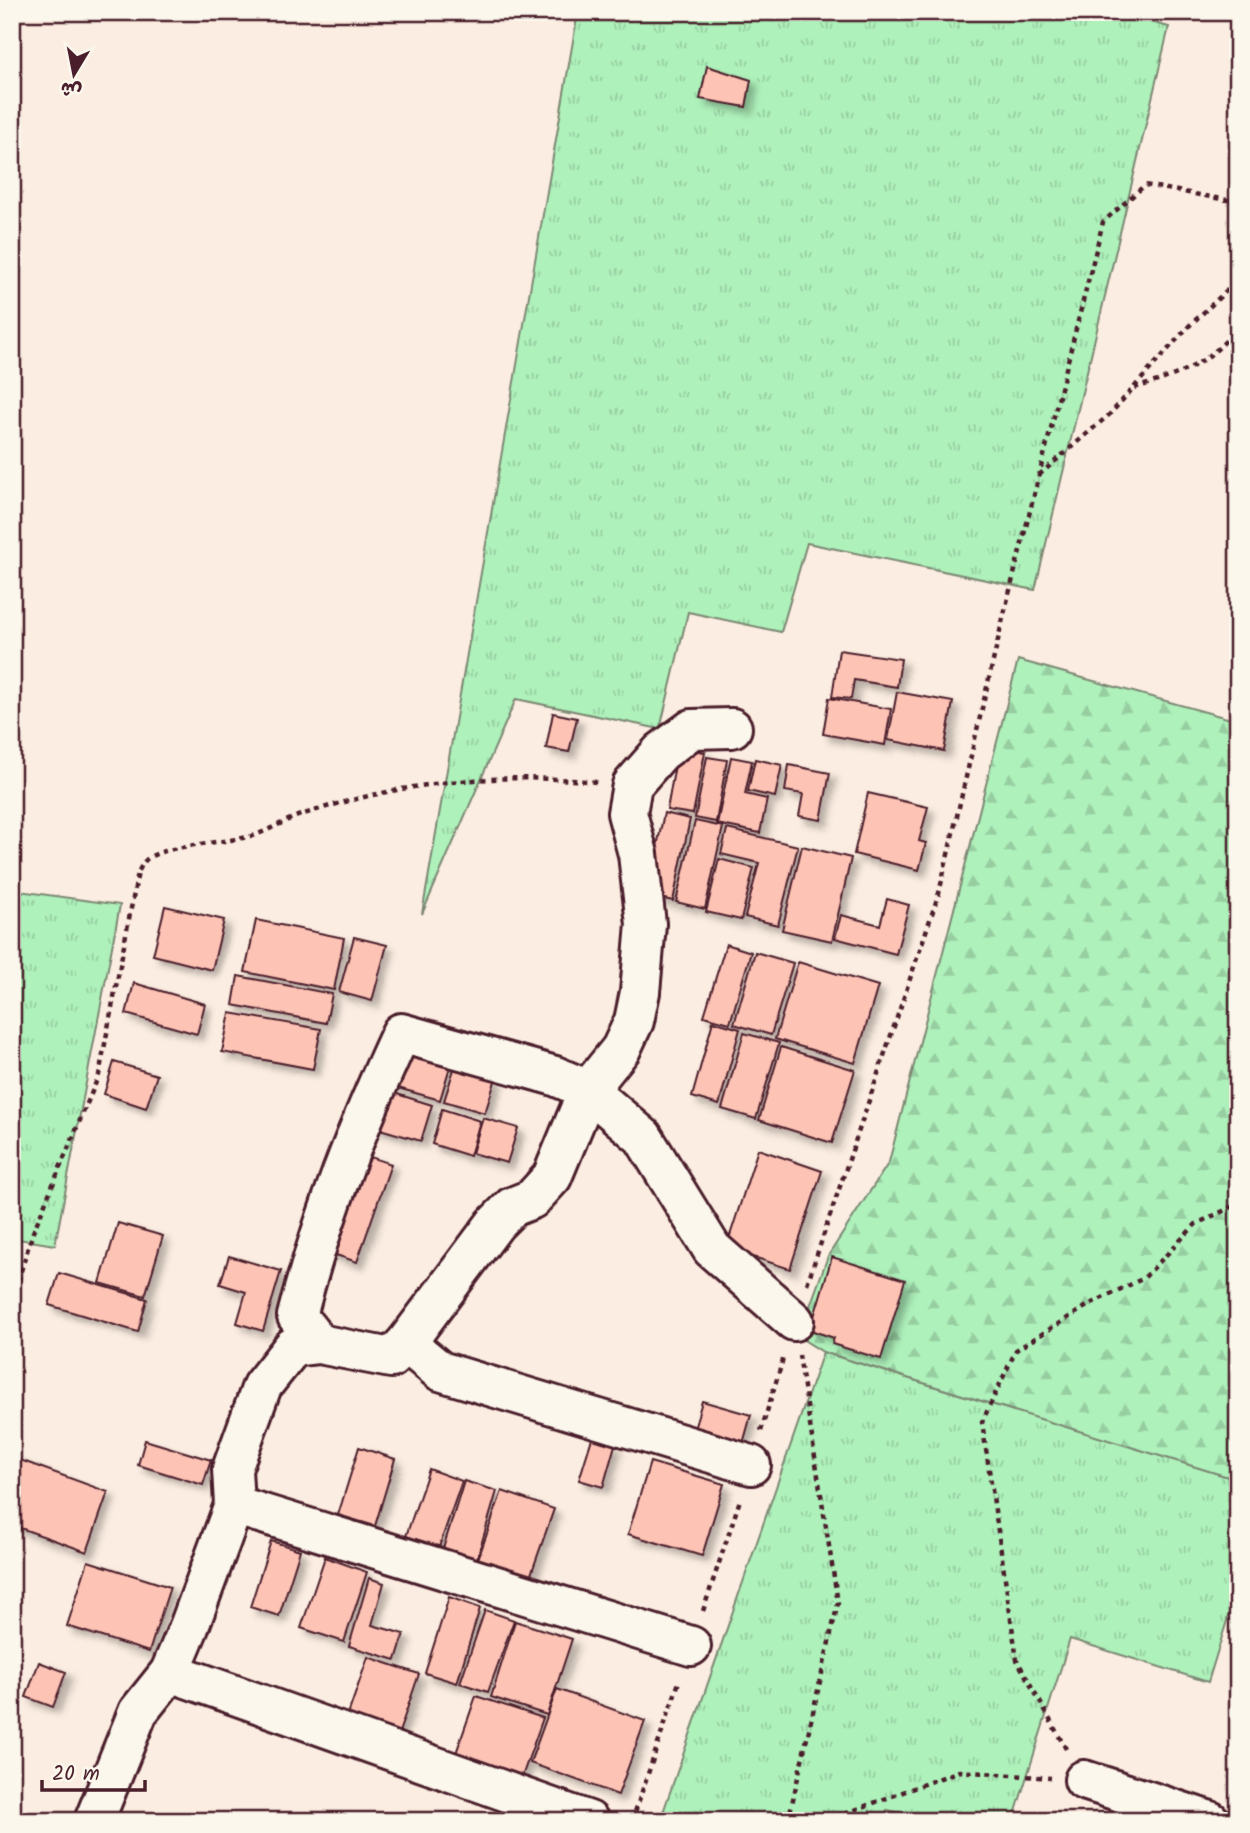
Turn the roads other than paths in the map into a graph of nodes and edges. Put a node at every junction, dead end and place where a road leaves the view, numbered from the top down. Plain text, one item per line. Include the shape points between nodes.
1 (732, 728) dead end
2 (589, 1090) junction
3 (794, 1321) road end
4 (406, 1343) junction
5 (319, 1344) junction
6 (751, 1465) road end
7 (234, 1505) junction
8 (691, 1646) road end
9 (170, 1672) junction
10 (1084, 1780) road end
11 (94, 1821) edge
12 (589, 1821) edge
13 (1210, 1821) edge

1 - 2 street via 692,729 662,752 632,785 627,813 638,854 646,924 640,992 621,1049
2 - 3 street via 643,1137 712,1249
2 - 4 street via 552,1177 532,1199 512,1207 495,1224
2 - 5 street via 555,1076 401,1033 361,1120 317,1237 297,1316
4 - 5 street via 391,1357
4 - 6 street via 440,1371
5 - 7 street via 293,1347 262,1386 232,1469
7 - 8 street
7 - 9 street
9 - 11 street via 138,1712
9 - 12 street
10 - 13 street

